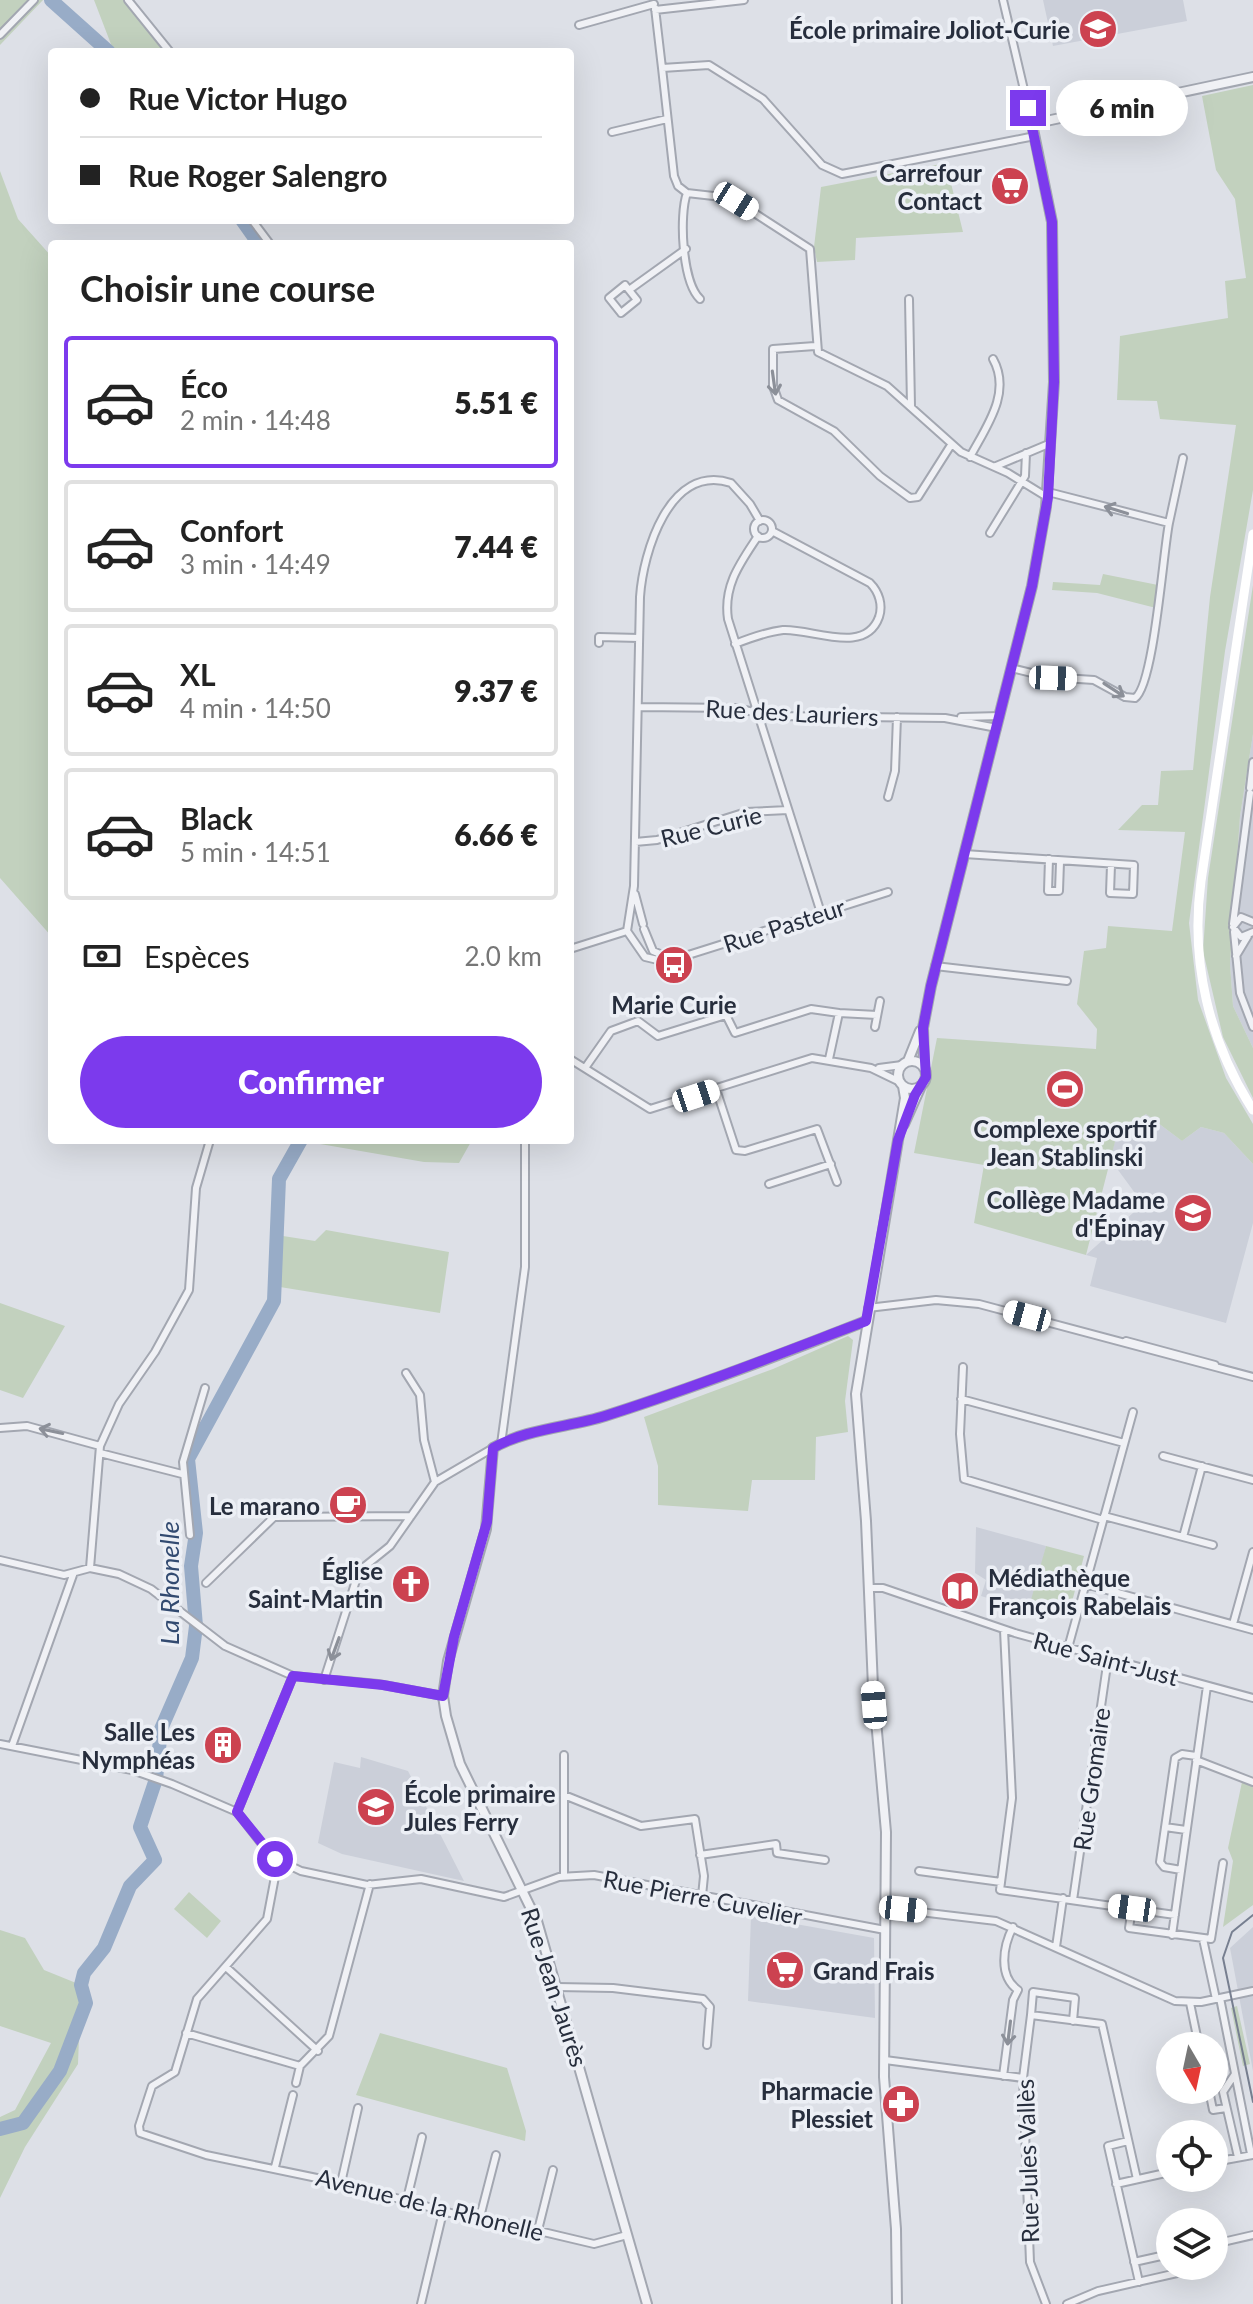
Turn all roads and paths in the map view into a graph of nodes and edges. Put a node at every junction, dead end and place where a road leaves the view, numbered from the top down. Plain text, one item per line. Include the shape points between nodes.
1 (34, 0) edge
2 (128, 0) edge
3 (744, 0) edge
4 (1003, 0) edge
5 (654, 5) edge
6 (579, 25) dead end
7 (0, 35) edge
8 (167, 48) edge
9 (662, 68) junction
10 (1253, 77) edge
11 (667, 119) junction
12 (1032, 124) junction
13 (612, 132) dead end
14 (1035, 136) junction
15 (687, 193) junction
16 (686, 249) junction
17 (629, 290) junction
18 (700, 299) dead end
19 (909, 299) dead end
20 (815, 346) junction
21 (993, 359) dead end
22 (911, 406) junction
23 (1051, 443) junction
24 (951, 445) junction
25 (1026, 453) junction
26 (970, 457) junction
27 (1183, 458) dead end
28 (993, 466) junction
29 (1021, 482) junction
30 (1048, 495) junction
31 (760, 521) junction
32 (1169, 523) junction
33 (772, 531) junction
34 (990, 533) dead end
35 (1253, 534) edge
36 (758, 536) junction
37 (639, 638) junction
38 (599, 643) dead end
39 (735, 644) junction
40 (1011, 668) junction
41 (638, 707) junction
42 (758, 713) junction
43 (1000, 716) junction
44 (897, 717) junction
45 (945, 718) junction
46 (997, 728) junction
47 (1253, 762) edge
48 (1252, 791) edge
49 (888, 797) dead end
50 (1253, 809) edge
51 (788, 810) junction
52 (1246, 819) junction
53 (635, 842) junction
54 (964, 854) junction
55 (1049, 859) junction
56 (1060, 862) junction
57 (1111, 865) junction
58 (634, 886) junction
59 (888, 892) dead end
60 (1235, 893) junction
61 (821, 913) junction
62 (1251, 919) edge
63 (630, 922) junction
64 (644, 926) junction
65 (1234, 928) junction
66 (630, 934) junction
67 (1251, 934) edge
68 (574, 948) edge
69 (680, 959) junction
70 (1235, 963) junction
71 (935, 966) junction
72 (1067, 981) dead end
73 (880, 1001) dead end
74 (839, 1013) junction
75 (877, 1015) junction
76 (924, 1019) junction
77 (875, 1027) dead end
78 (1253, 1027) edge
79 (735, 1033) junction
80 (738, 1041) dead end
81 (829, 1059) junction
82 (574, 1061) edge
83 (905, 1063) junction
84 (585, 1068) junction
85 (871, 1068) junction
86 (924, 1068) junction
87 (901, 1084) junction
88 (921, 1085) junction
89 (716, 1089) junction
90 (1253, 1110) edge
91 (898, 1140) junction
92 (209, 1144) edge
93 (525, 1144) edge
94 (831, 1164) junction
95 (837, 1182) dead end
96 (769, 1184) dead end
97 (868, 1308) junction
98 (866, 1321) junction
99 (963, 1367) dead end
100 (406, 1373) dead end
101 (1253, 1377) edge
102 (205, 1388) dead end
103 (961, 1399) junction
104 (1133, 1412) dead end
105 (0, 1428) edge
106 (1124, 1443) junction
107 (497, 1446) junction
108 (100, 1449) junction
109 (1163, 1456) dead end
110 (1202, 1466) junction
111 (182, 1474) junction
112 (1253, 1480) edge
113 (435, 1482) junction
114 (411, 1516) junction
115 (1103, 1518) junction
116 (190, 1535) dead end
117 (1183, 1537) junction
118 (1213, 1545) dead end
119 (1253, 1552) edge
120 (0, 1560) edge
121 (90, 1568) junction
122 (73, 1575) junction
123 (206, 1583) dead end
124 (1085, 1584) junction
125 (869, 1588) junction
126 (1233, 1624) junction
127 (1004, 1630) junction
128 (1253, 1630) edge
129 (1068, 1648) junction
130 (1108, 1658) junction
131 (293, 1676) junction
132 (324, 1680) junction
133 (1207, 1686) junction
134 (443, 1696) junction
135 (1253, 1698) edge
136 (0, 1744) edge
137 (12, 1746) junction
138 (564, 1755) dead end
139 (1196, 1758) junction
140 (1253, 1782) edge
141 (564, 1795) junction
142 (237, 1812) junction
143 (1165, 1827) junction
144 (1186, 1830) junction
145 (700, 1855) junction
146 (825, 1860) dead end
147 (278, 1861) junction
148 (1223, 1863) dead end
149 (1181, 1870) junction
150 (919, 1871) dead end
151 (564, 1876) junction
152 (370, 1884) junction
153 (1000, 1886) junction
154 (523, 1891) junction
155 (702, 1896) junction
156 (1063, 1898) junction
157 (1073, 1900) junction
158 (886, 1908) junction
159 (1132, 1908) junction
160 (1175, 1915) junction
161 (1013, 1927) junction
162 (885, 1930) junction
163 (1172, 1935) junction
164 (1203, 1939) junction
165 (1056, 1947) junction
166 (226, 1967) junction
167 (557, 1987) junction
168 (1018, 1990) junction
169 (1253, 1991) edge
170 (1033, 1992) junction
171 (1218, 1998) junction
172 (1190, 2003) junction
173 (1031, 2015) junction
174 (1073, 2021) junction
175 (1196, 2032) edge
176 (186, 2033) junction
177 (707, 2045) dead end
178 (318, 2051) junction
179 (885, 2060) junction
180 (300, 2066) junction
181 (1235, 2074) junction
182 (1003, 2076) junction
183 (1023, 2078) junction
184 (296, 2083) dead end
185 (293, 2095) dead end
186 (1212, 2104) edge
187 (358, 2108) dead end
188 (1226, 2108) junction
189 (422, 2137) dead end
190 (1128, 2141) junction
191 (1252, 2154) edge
192 (496, 2155) dead end
193 (1238, 2157) junction
194 (1228, 2159) edge
195 (275, 2167) junction
196 (553, 2170) dead end
197 (1156, 2175) edge
198 (1137, 2179) junction
199 (341, 2183) junction
200 (1116, 2184) junction
201 (407, 2199) junction
202 (443, 2212) junction
203 (480, 2217) junction
204 (538, 2230) junction
205 (627, 2235) junction
206 (1253, 2235) edge
207 (1228, 2241) edge
208 (1156, 2257) edge
209 (1134, 2262) junction
210 (1156, 2278) edge
211 (1139, 2282) junction
212 (897, 2303) edge
213 (421, 2304) edge
214 (647, 2304) edge
215 (1046, 2304) edge
216 (1067, 2304) edge

1 - 7 street
2 - 8 street
3 - 5 street
4 - 12 street
5 - 6 street
5 - 9 street
9 - 11 street
9 - 14 street via 709,65 763,99 822,165 842,174
10 - 12 street
11 - 13 street
11 - 15 street via 675,180
12 - 14 street
14 - 23 street via 1052,222
15 - 16 street via 681,210
15 - 20 street via 731,198 810,249
16 - 17 street
16 - 18 street via 691,288
17 - 17 street via 625,285 609,298 621,313 637,300
19 - 22 street
20 - 22 street
20 -> 24 street via 772,350 775,396 834,431 888,483 910,498 918,497
21 - 26 street via 999,372 999,399
22 - 24 street
23 - 25 street
23 - 30 street
24 - 26 street
25 - 28 street
25 - 29 street
26 - 28 street
27 - 32 street
28 - 29 street
29 - 30 street
29 - 34 street
32 -> 30 street
30 - 40 street
31 - 33 street via 769,522
31 - 36 street via 755,528
31 - 37 street, Rue Curie via 741,493 726,482 702,483 681,494 662,518 646,558
40 -> 32 street via 1094,680 1128,698 1139,696 1153,641
33 - 36 street
33 - 39 street via 868,581 879,596 880,613 872,628 858,636 783,630
35 - 90 main road via 1201,881 1198,933 1213,1025
36 - 39 street, Rue Curie via 728,588 727,614
37 - 38 street via 599,637
37 - 41 street, Rue Curie
39 - 42 street, Rue Curie
40 - 43 street
41 - 42 street, Rue des Lauriers
41 - 53 street, Rue Curie
42 - 44 street, Rue des Lauriers
42 - 51 street, Rue Curie
43 - 45 street, Rue des Lauriers
43 - 46 street
44 - 45 street, Rue des Lauriers
44 - 49 street via 895,771
45 - 46 street, Rue des Lauriers
46 - 54 street
47 - 48 street
48 - 52 street
50 - 52 street
51 - 53 street, Rue Curie via 746,812
51 - 61 street, Rue Curie
52 - 60 street
53 - 58 street, Rue Curie
54 - 55 street
54 - 71 street
55 - 56 street
55 - 56 street via 1048,891 1059,891
56 - 57 street
57 - 57 street via 1110,893 1133,894 1134,865
58 - 63 street, Rue Curie
58 - 64 street, Rue Curie
59 - 61 street, Rue Pasteur
60 - 62 street
60 - 65 street
61 - 69 street, Rue Pasteur
62 - 65 street via 1239,917
63 - 64 street via 638,920
63 - 66 street
64 - 66 street via 641,936
64 - 69 street via 654,952
65 - 67 street via 1240,937
65 - 70 street
66 - 68 street
66 - 69 street, Rue Pasteur via 649,960
67 - 70 street
70 - 78 street
71 - 72 street
71 - 76 street
73 - 75 street
74 - 75 street
74 - 79 street via 811,1009
74 - 81 street
75 - 77 street
76 - 83 street
76 - 86 street
79 - 80 street
79 - 84 street via 726,1015 658,1036 638,1021 611,1031
81 - 85 street
81 - 89 street via 808,1059
82 - 84 street
83 - 85 street
83 - 86 street via 917,1062
83 - 87 street via 898,1073
84 - 89 street via 648,1108
85 - 87 street
86 - 88 street
87 - 88 street via 913,1089
87 - 91 street via 905,1096
88 - 91 street
89 - 94 street via 738,1151 816,1128
91 - 97 street
92 - 108 street via 196,1188 187,1293 119,1404
93 - 107 street via 525,1267
94 - 95 street
94 - 96 street
97 - 98 street
97 - 101 street via 965,1301
98 - 107 street via 648,1402
98 - 125 street via 856,1400
99 - 103 street
100 - 113 street via 420,1395 424,1445
102 - 111 street
103 - 106 street
103 - 115 street via 966,1481
104 - 106 street
108 -> 105 street via 27,1426
106 - 115 street
107 - 113 street
107 - 134 street via 487,1522
108 - 111 street
108 - 121 street
109 - 110 street
110 - 112 street
110 - 117 street
111 - 116 street
113 - 114 street
114 - 123 street via 272,1518
114 -> 132 street via 390,1546 358,1573
115 - 117 street
115 - 124 street
117 - 118 street
119 - 126 street
120 - 122 street
121 - 122 street
121 - 131 street via 140,1583 242,1655
122 - 137 street
124 - 126 street
124 - 129 street
125 - 127 street, Rue Saint-Just via 883,1588
125 - 158 street via 886,1832
126 - 128 street
127 - 129 street, Rue Saint-Just
127 - 153 street via 1012,1798
129 - 130 street, Rue Saint-Just
130 - 133 street, Rue Saint-Just
130 - 157 street, Rue Gromaire
131 - 132 street
131 - 142 street
132 - 134 street
133 - 135 street, Rue Saint-Just
133 - 139 street
134 - 154 street, Rue Jean Jaurès via 458,1758
136 - 137 street
137 - 142 street via 146,1775
138 - 141 street
139 - 140 street
139 - 143 street via 1175,1758
139 - 144 street
141 - 145 street via 641,1826 695,1819
141 - 151 street
142 - 147 street
143 - 144 street
143 - 149 street via 1161,1865
144 - 149 street
145 - 146 street via 776,1844 777,1853
145 - 155 street
147 - 152 street, Rue Pierre Cuvelier via 301,1871
147 - 166 street via 265,1923
148 - 164 street via 1213,1936
149 - 160 street
150 - 153 street
151 - 154 street, Rue Pierre Cuvelier
151 - 155 street, Rue Pierre Cuvelier via 601,1876
152 - 154 street, Rue Pierre Cuvelier via 418,1879 500,1897
152 - 178 street via 330,2034
153 - 156 street
154 - 167 street, Rue Jean Jaurès
155 - 162 street, Rue Pierre Cuvelier
156 - 157 street
156 - 165 street
157 - 159 street
158 - 161 street via 977,1917
158 - 162 street
159 - 160 street
159 - 163 street via 1129,1928
160 - 163 street
161 - 165 street
161 - 168 street via 1004,1969
162 - 179 street
163 - 164 street
164 - 171 street
165 - 172 street via 1160,1996
166 - 176 street via 197,1999
166 - 178 street
167 - 177 street via 703,1999 710,2007
167 - 205 street, Rue Jean Jaurès
168 - 170 street
168 -> 182 street
169 - 171 street
170 - 173 street, Rue Jules Vallès
170 - 174 street via 1075,1998
171 - 172 street
171 - 181 street
172 - 175 street
173 - 174 street
173 - 183 street, Rue Jules Vallès
174 - 190 street via 1102,2024
176 - 180 street
176 - 195 street, Avenue de la Rhonelle via 175,2072 152,2086 140,2133 232,2161
178 - 180 street
179 - 182 street
179 - 212 street
180 - 184 street
181 - 188 street via 1223,2088
181 - 191 street
182 - 183 street
183 - 215 street, Rue Jules Vallès via 1030,2262
185 - 195 street
186 - 188 street via 1213,2110
187 - 199 street
188 - 193 street
189 - 201 street
190 - 198 street
190 - 200 street via 1108,2146
191 - 193 street
192 - 203 street
193 - 194 street
195 - 199 street, Avenue de la Rhonelle
196 - 204 street
197 - 198 street
198 - 200 street
199 - 201 street, Avenue de la Rhonelle
200 - 209 street
201 - 202 street, Avenue de la Rhonelle
202 - 203 street, Avenue de la Rhonelle
202 - 213 street
203 - 204 street, Avenue de la Rhonelle
204 - 205 street, Avenue de la Rhonelle via 594,2244
205 - 214 street, Rue Jean Jaurès
206 - 207 street
208 - 209 street
209 - 211 street
210 - 211 street
211 - 216 street

